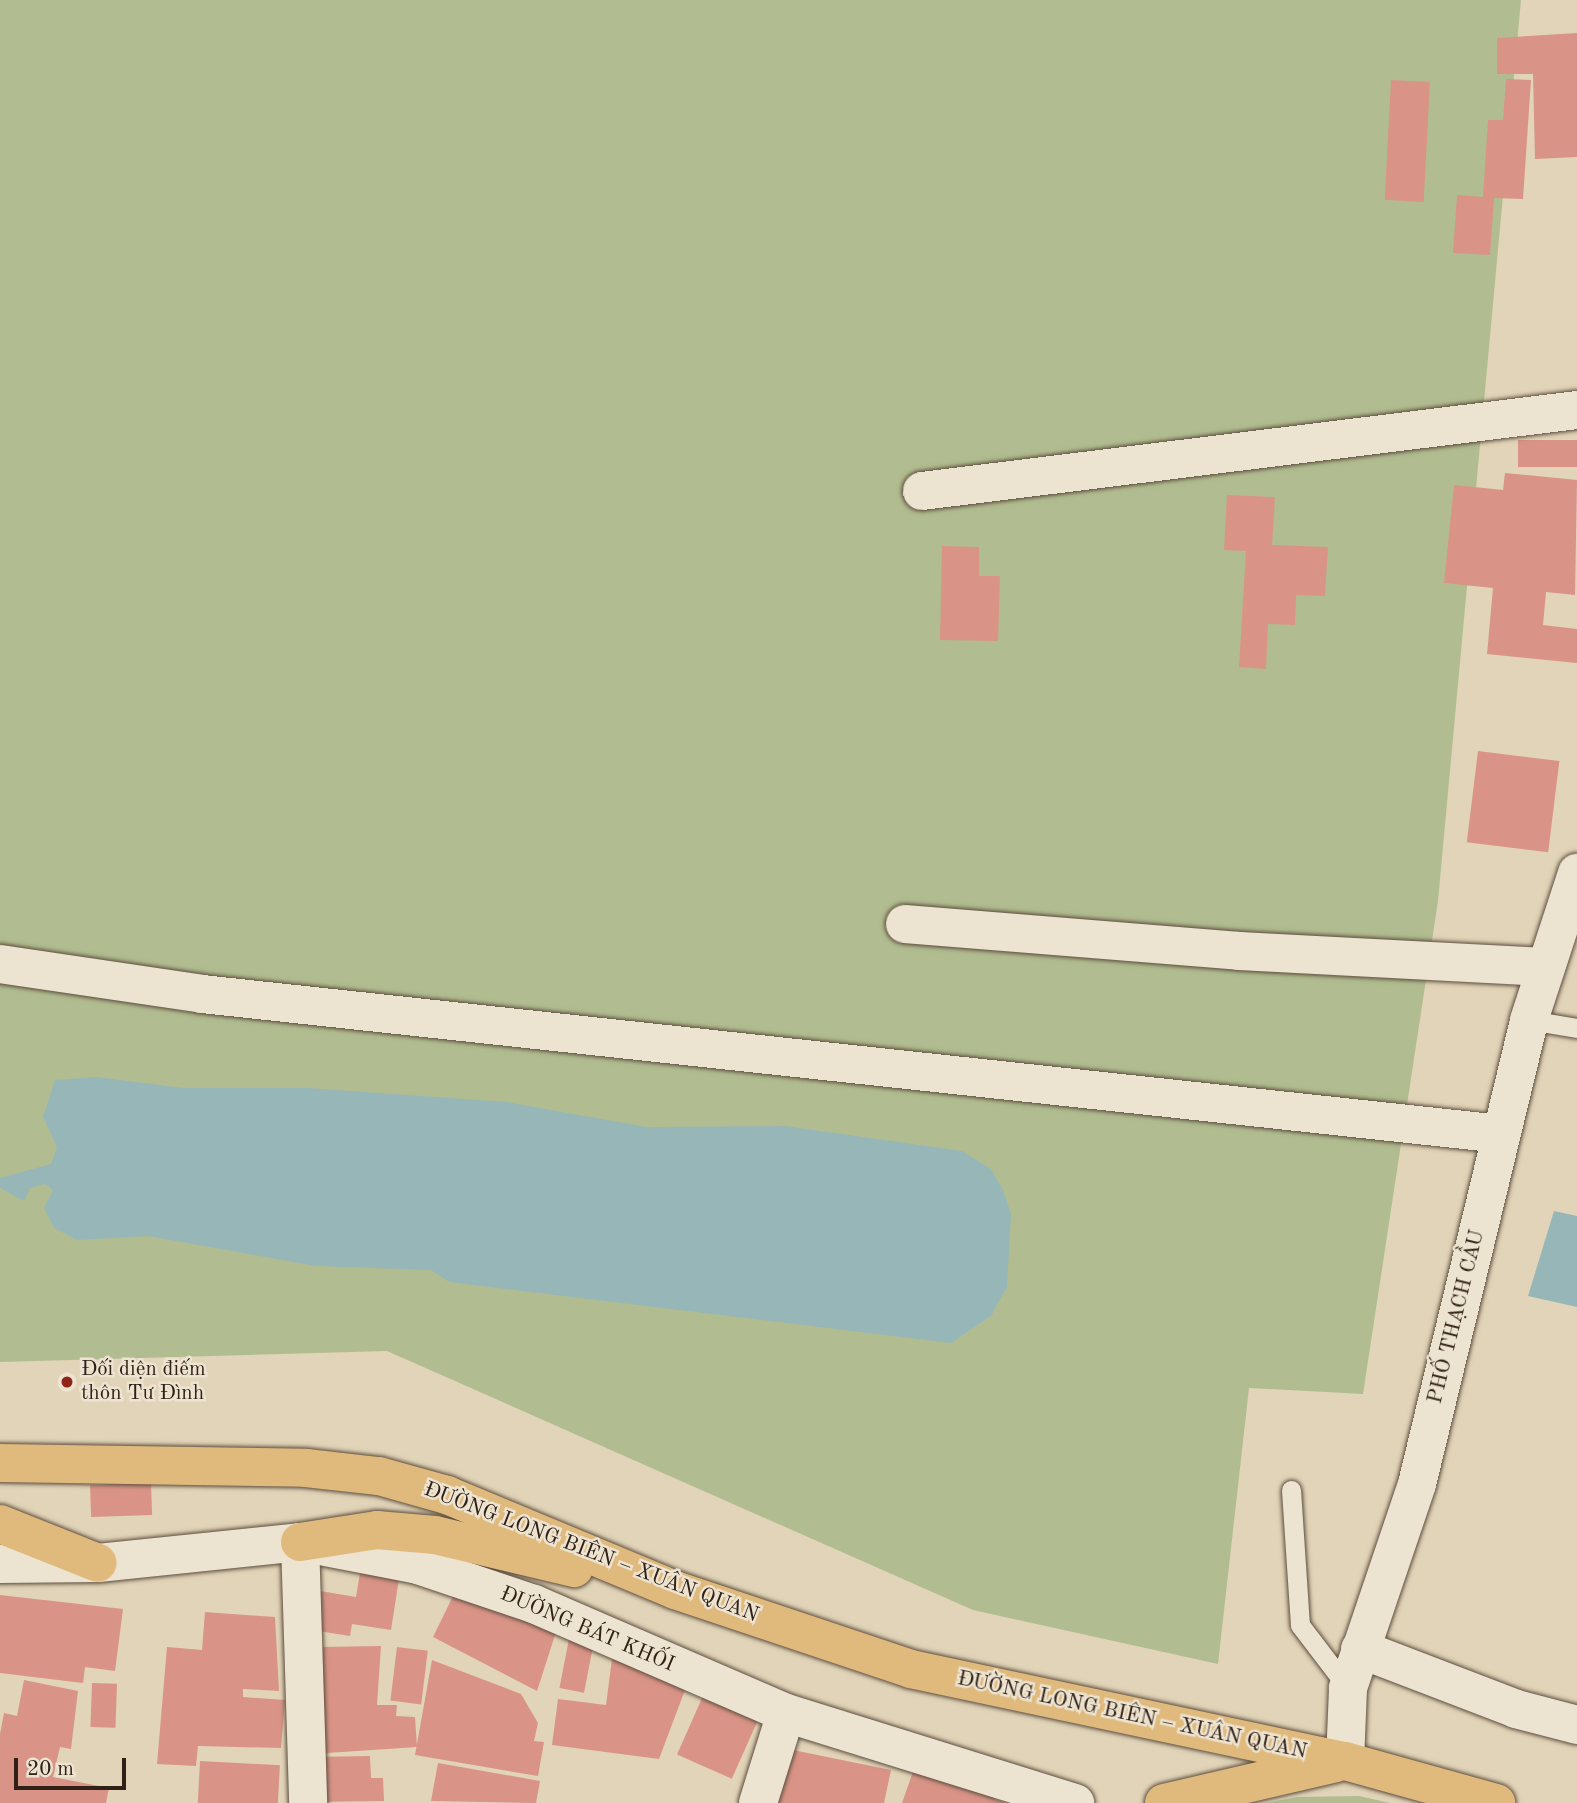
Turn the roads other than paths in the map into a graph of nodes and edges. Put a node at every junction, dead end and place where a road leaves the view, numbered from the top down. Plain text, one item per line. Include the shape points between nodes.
1 (1577, 410) edge
2 (922, 491) dead end
3 (1577, 873) edge
4 (905, 924) dead end
5 (0, 964) edge
6 (1546, 967) junction
7 (1529, 1020) junction
8 (1577, 1028) edge
9 (1501, 1134) junction
10 (0, 1463) edge
11 (1292, 1490) dead end
12 (0, 1524) edge
13 (299, 1542) junction
14 (98, 1563) junction
15 (0, 1564) edge
16 (675, 1590) junction
17 (1360, 1649) junction
18 (1348, 1688) junction
19 (786, 1713) junction
20 (1577, 1725) edge
21 (1345, 1760) junction
22 (308, 1803) edge
23 (758, 1803) edge
24 (1075, 1803) edge
25 (1164, 1803) edge
26 (1496, 1803) edge

1 - 2 street
3 - 6 street, PHỐ THẠCH CẦU
4 - 6 street via 1239,951
5 - 9 street via 216,996
6 - 7 street, PHỐ THẠCH CẦU
7 - 8 lane
7 - 9 street, PHỐ THẠCH CẦU
9 - 17 street, PHỐ THẠCH CẦU via 1417,1484
10 - 16 main road, ĐƯỜNG LONG BIÊN – XUÂN QUAN via 306,1468 379,1476 447,1495
11 - 18 lane via 1300,1625
12 - 14 main road
13 - 14 street, ĐƯỜNG BÁT KHỐI
13 - 16 main road via 377,1530 435,1535
13 - 19 street, ĐƯỜNG BÁT KHỐI via 418,1566 534,1604
13 - 22 street
14 - 15 street, ĐƯỜNG BÁT KHỐI
16 - 21 main road, ĐƯỜNG LONG BIÊN – XUÂN QUAN via 911,1669
17 - 18 street, PHỐ THẠCH CẦU
17 - 20 street via 1516,1709
18 - 21 street, PHỐ THẠCH CẦU
19 - 23 street
19 - 24 street, ĐƯỜNG BÁT KHỐI
21 - 25 main road
21 - 26 main road, ĐƯỜNG LONG BIÊN – XUÂN QUAN

